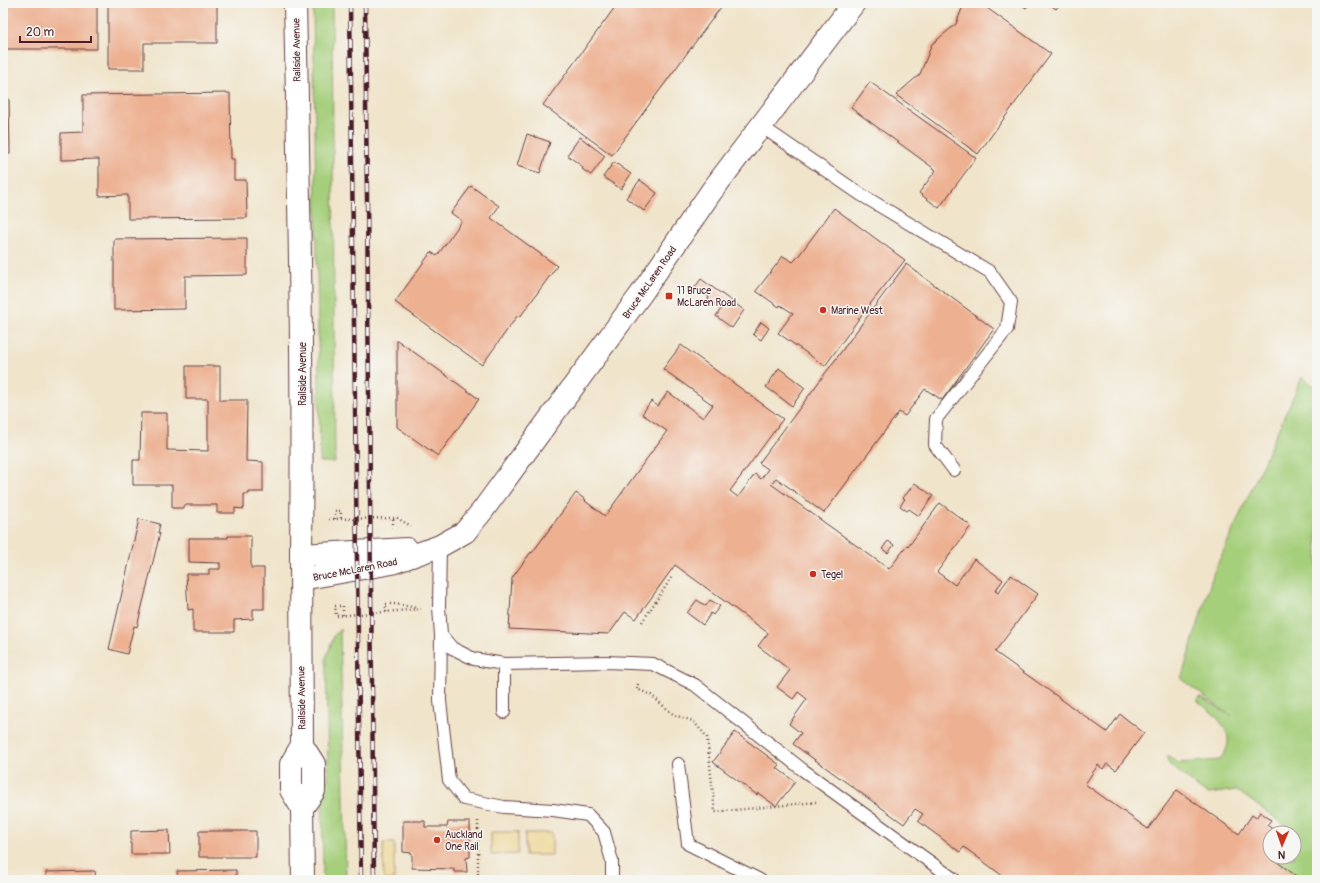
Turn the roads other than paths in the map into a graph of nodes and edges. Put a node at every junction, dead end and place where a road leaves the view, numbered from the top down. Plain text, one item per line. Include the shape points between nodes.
1 (295, 3) edge
2 (854, 3) edge
3 (761, 126) junction
4 (954, 470) dead end
5 (436, 548) junction
6 (301, 555) junction
7 (301, 579) junction
8 (441, 635) junction
9 (504, 664) junction
10 (504, 712) dead end
11 (678, 764) dead end
12 (303, 880) edge
13 (612, 880) edge
14 (760, 880) edge
15 (955, 880) edge

1 - 6 main road, Railside Avenue via 301,312
2 - 3 main road, Bruce McLaren Road
3 - 4 lane via 860,194 990,272 1011,302 1007,329 936,420 935,445
3 - 5 main road, Bruce McLaren Road via 483,510 465,532
5 - 6 main road, Bruce McLaren Road
5 - 7 main road, Bruce McLaren Road via 392,563
5 - 8 lane
6 - 7 main road, Railside Avenue
7 - 12 main road, Railside Avenue via 302,745 291,764 291,790 302,808
8 - 9 lane via 452,648 474,659
8 - 13 lane via 440,700 449,780 464,799 504,807 588,815 604,832 612,861
9 - 10 lane
9 - 15 lane via 653,664 695,685 803,770
11 - 14 lane via 688,844

